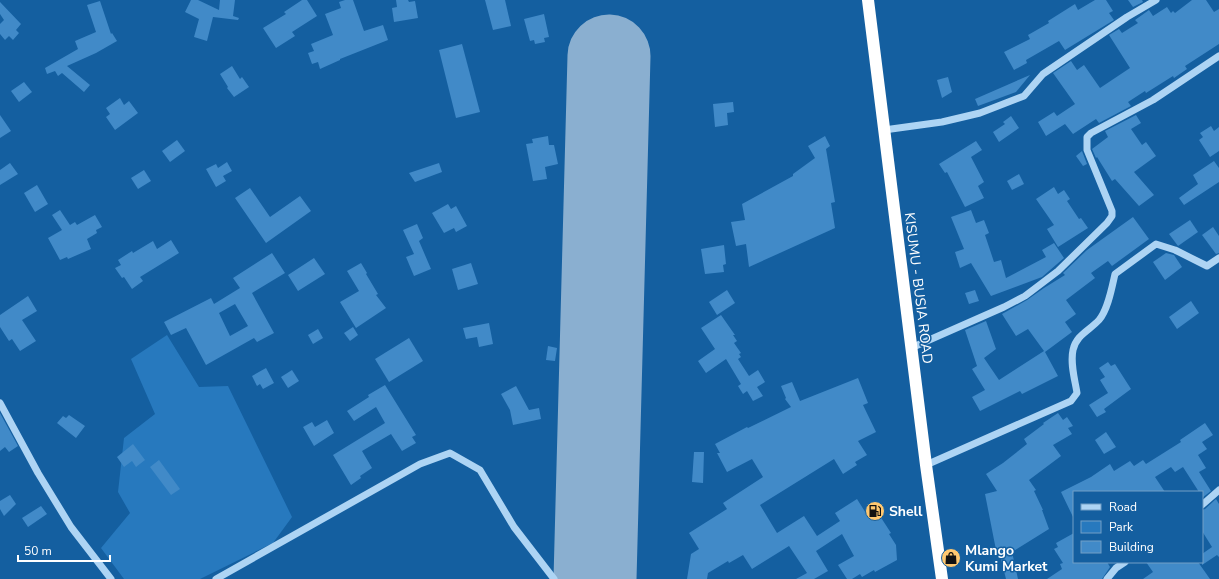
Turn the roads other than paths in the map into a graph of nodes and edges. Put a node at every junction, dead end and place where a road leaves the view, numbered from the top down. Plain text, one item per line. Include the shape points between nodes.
1 (868, 0) edge
2 (1156, 0) edge
3 (1219, 56) edge
4 (884, 130) junction
5 (1219, 258) edge
6 (911, 348) junction
7 (0, 403) edge
8 (926, 465) junction
9 (1219, 490) edge
10 (1203, 504) edge
11 (1124, 563) edge
12 (111, 579) edge
13 (216, 579) edge
14 (554, 579) edge
15 (942, 579) edge
16 (1107, 579) edge

1 - 4 highway, KISUMU - BUSIA ROAD
2 - 4 street via 1043,74 1024,96 965,117
3 - 6 street via 1153,100 1087,137 1087,150 1112,216 1058,270 1025,296 1004,308
4 - 6 highway, KISUMU - BUSIA ROAD
5 - 8 street via 1207,266 1175,250 1156,244 1115,274 1111,295 1100,320 1080,336 1073,350 1077,393 1071,401
6 - 8 highway, KISUMU - BUSIA ROAD
7 - 12 street via 71,527
8 - 15 highway, KISUMU - BUSIA ROAD
9 - 10 street
11 - 16 street
13 - 14 street via 420,464 450,453 480,470 514,527

